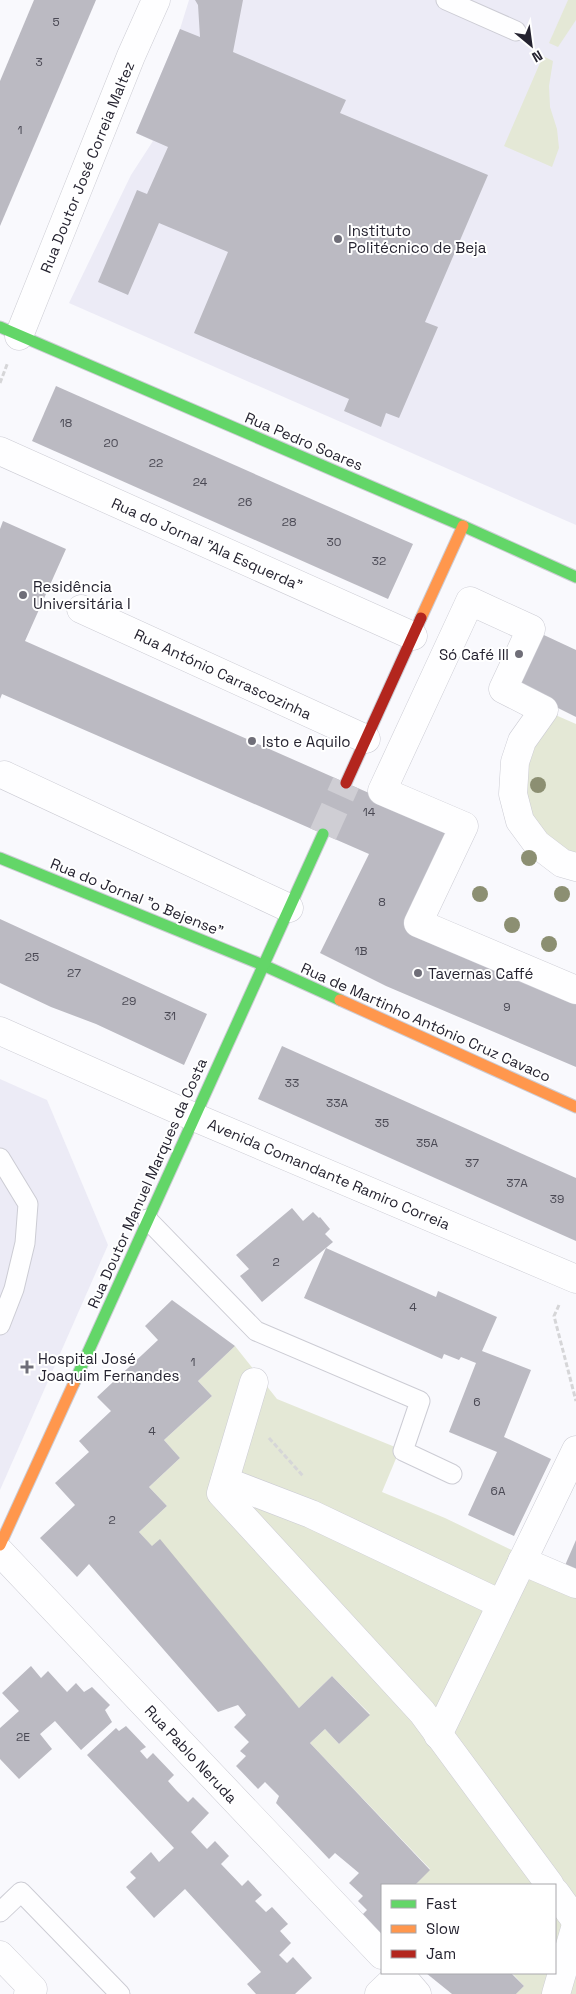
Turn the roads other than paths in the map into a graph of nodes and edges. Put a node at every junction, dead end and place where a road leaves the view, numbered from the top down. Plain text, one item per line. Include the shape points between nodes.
1 (156, 0) edge
2 (446, 0) edge
3 (516, 31) dead end
4 (9, 332) edge
5 (0, 452) edge
6 (463, 526) junction
7 (576, 577) edge
8 (81, 609) dead end
9 (413, 636) junction
10 (366, 739) junction
11 (4, 775) dead end
12 (346, 783) tunnel mouth
13 (323, 834) tunnel mouth
14 (0, 858) edge
15 (576, 867) edge
16 (289, 908) junction
17 (263, 965) junction
18 (576, 990) edge
19 (0, 1031) edge
20 (576, 1107) edge
21 (194, 1117) junction
22 (0, 1158) edge
23 (147, 1219) junction
24 (574, 1278) edge
25 (0, 1325) edge
26 (254, 1382) dead end
27 (576, 1450) edge
28 (452, 1474) dead end
29 (225, 1481) junction
30 (0, 1545) edge
31 (0, 1552) edge
32 (522, 1561) junction
33 (576, 1584) edge
34 (501, 1604) junction
35 (438, 1735) junction
36 (549, 1884) edge
37 (556, 1893) edge
38 (0, 1912) edge
39 (576, 1921) edge
40 (576, 1925) edge
41 (0, 1955) edge
42 (381, 1955) edge
43 (399, 1974) edge
44 (32, 1992) edge
45 (120, 1994) edge
46 (378, 1994) edge
47 (556, 1994) edge

1 - 4 street, Rua Doutor José Correia Maltez
2 - 3 lane
4 - 6 street, Rua Pedro Soares
5 - 9 street, Rua do Jornal "Ala Esquerda"
6 - 7 street, Rua Pedro Soares
6 - 9 street
8 - 10 street, Rua António Carrascozinha
9 - 10 street
10 - 12 street
11 - 16 street
13 - 16 street, Rua Doutor Manuel Marques da Costa
14 - 17 street, Rua do Jornal "o Bejense"
15 - 18 street via 562,863 537,844 520,821 513,794 515,762 522,741 544,710 503,689 531,629 470,601 382,791 464,826 418,923
16 - 17 street, Rua Doutor Manuel Marques da Costa
17 - 20 street, Rua de Martinho António Cruz Cavaco
17 - 21 street, Rua Doutor Manuel Marques da Costa
19 - 21 street, Avenida Comandante Ramiro Correia
21 - 23 street, Rua Doutor Manuel Marques da Costa
21 - 24 street, Avenida Comandante Ramiro Correia
22 - 25 lane via 28,1204 25,1242 14,1289
23 - 28 lane via 256,1331 420,1401 403,1451
23 - 30 street, Rua Doutor Manuel Marques da Costa
26 - 29 street
27 - 32 street
29 - 34 street via 311,1514
29 - 35 street via 221,1494 422,1712
31 - 42 street, Rua Pablo Neruda
32 - 33 street
32 - 34 street
34 - 35 street
35 - 36 street
37 - 39 street
38 - 45 lane via 21,1892
40 - 47 street
41 - 44 street
43 - 46 street

